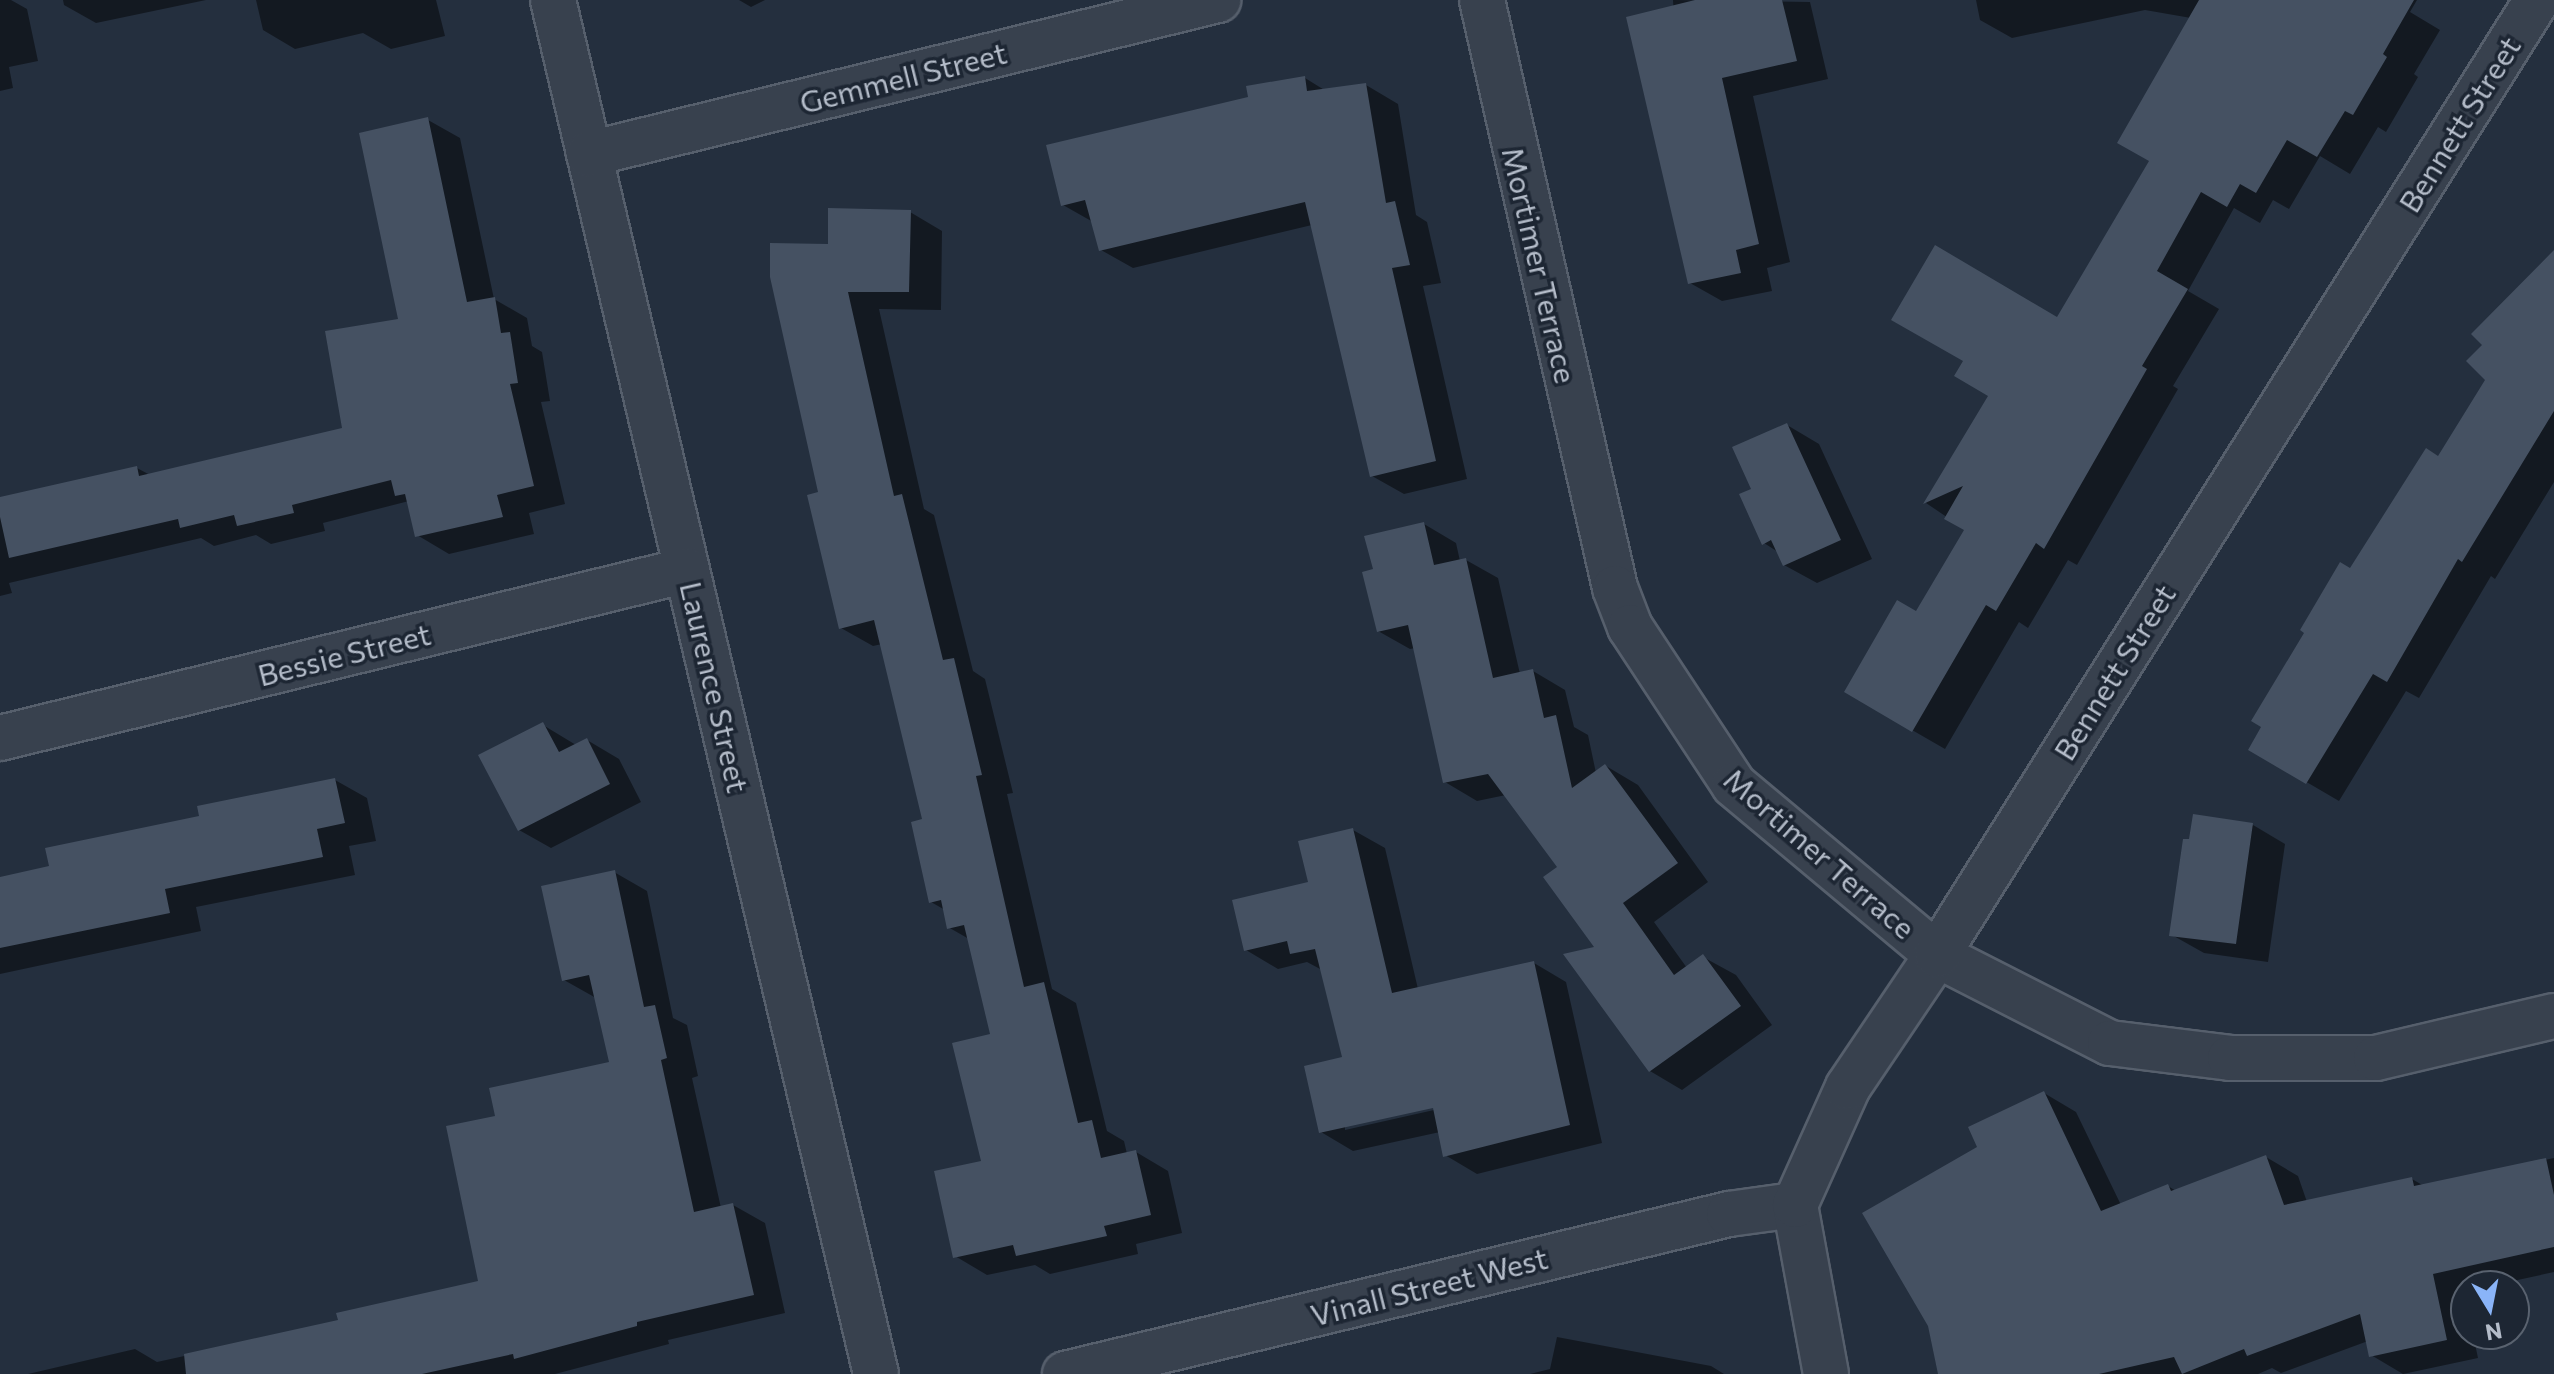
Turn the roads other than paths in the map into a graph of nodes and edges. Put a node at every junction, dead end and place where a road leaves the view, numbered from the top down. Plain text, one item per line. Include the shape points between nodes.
1 (553, 0) edge
2 (1218, 0) edge
3 (1482, 0) edge
4 (2537, 0) edge
5 (589, 154) junction
6 (687, 570) junction
7 (0, 738) edge
8 (1937, 955) junction
9 (2554, 1016) edge
10 (1795, 1205) junction
11 (876, 1374) edge
12 (1065, 1374) edge
13 (1826, 1374) edge

1 - 5 street, Laurence Street
2 - 5 street, Gemmell Street
3 - 8 street, Mortimer Terrace via 1601,541 1630,627 1734,785
4 - 8 street, Bennett Street
5 - 6 street, Laurence Street
6 - 7 street, Bessie Street
6 - 11 street, Laurence Street
8 - 9 street, Mortimer Terrace via 2110,1043 2230,1058 2376,1058
8 - 10 street, Bennett Street via 1848,1087
10 - 12 street, Vinall Street West via 1729,1214
10 - 13 street

